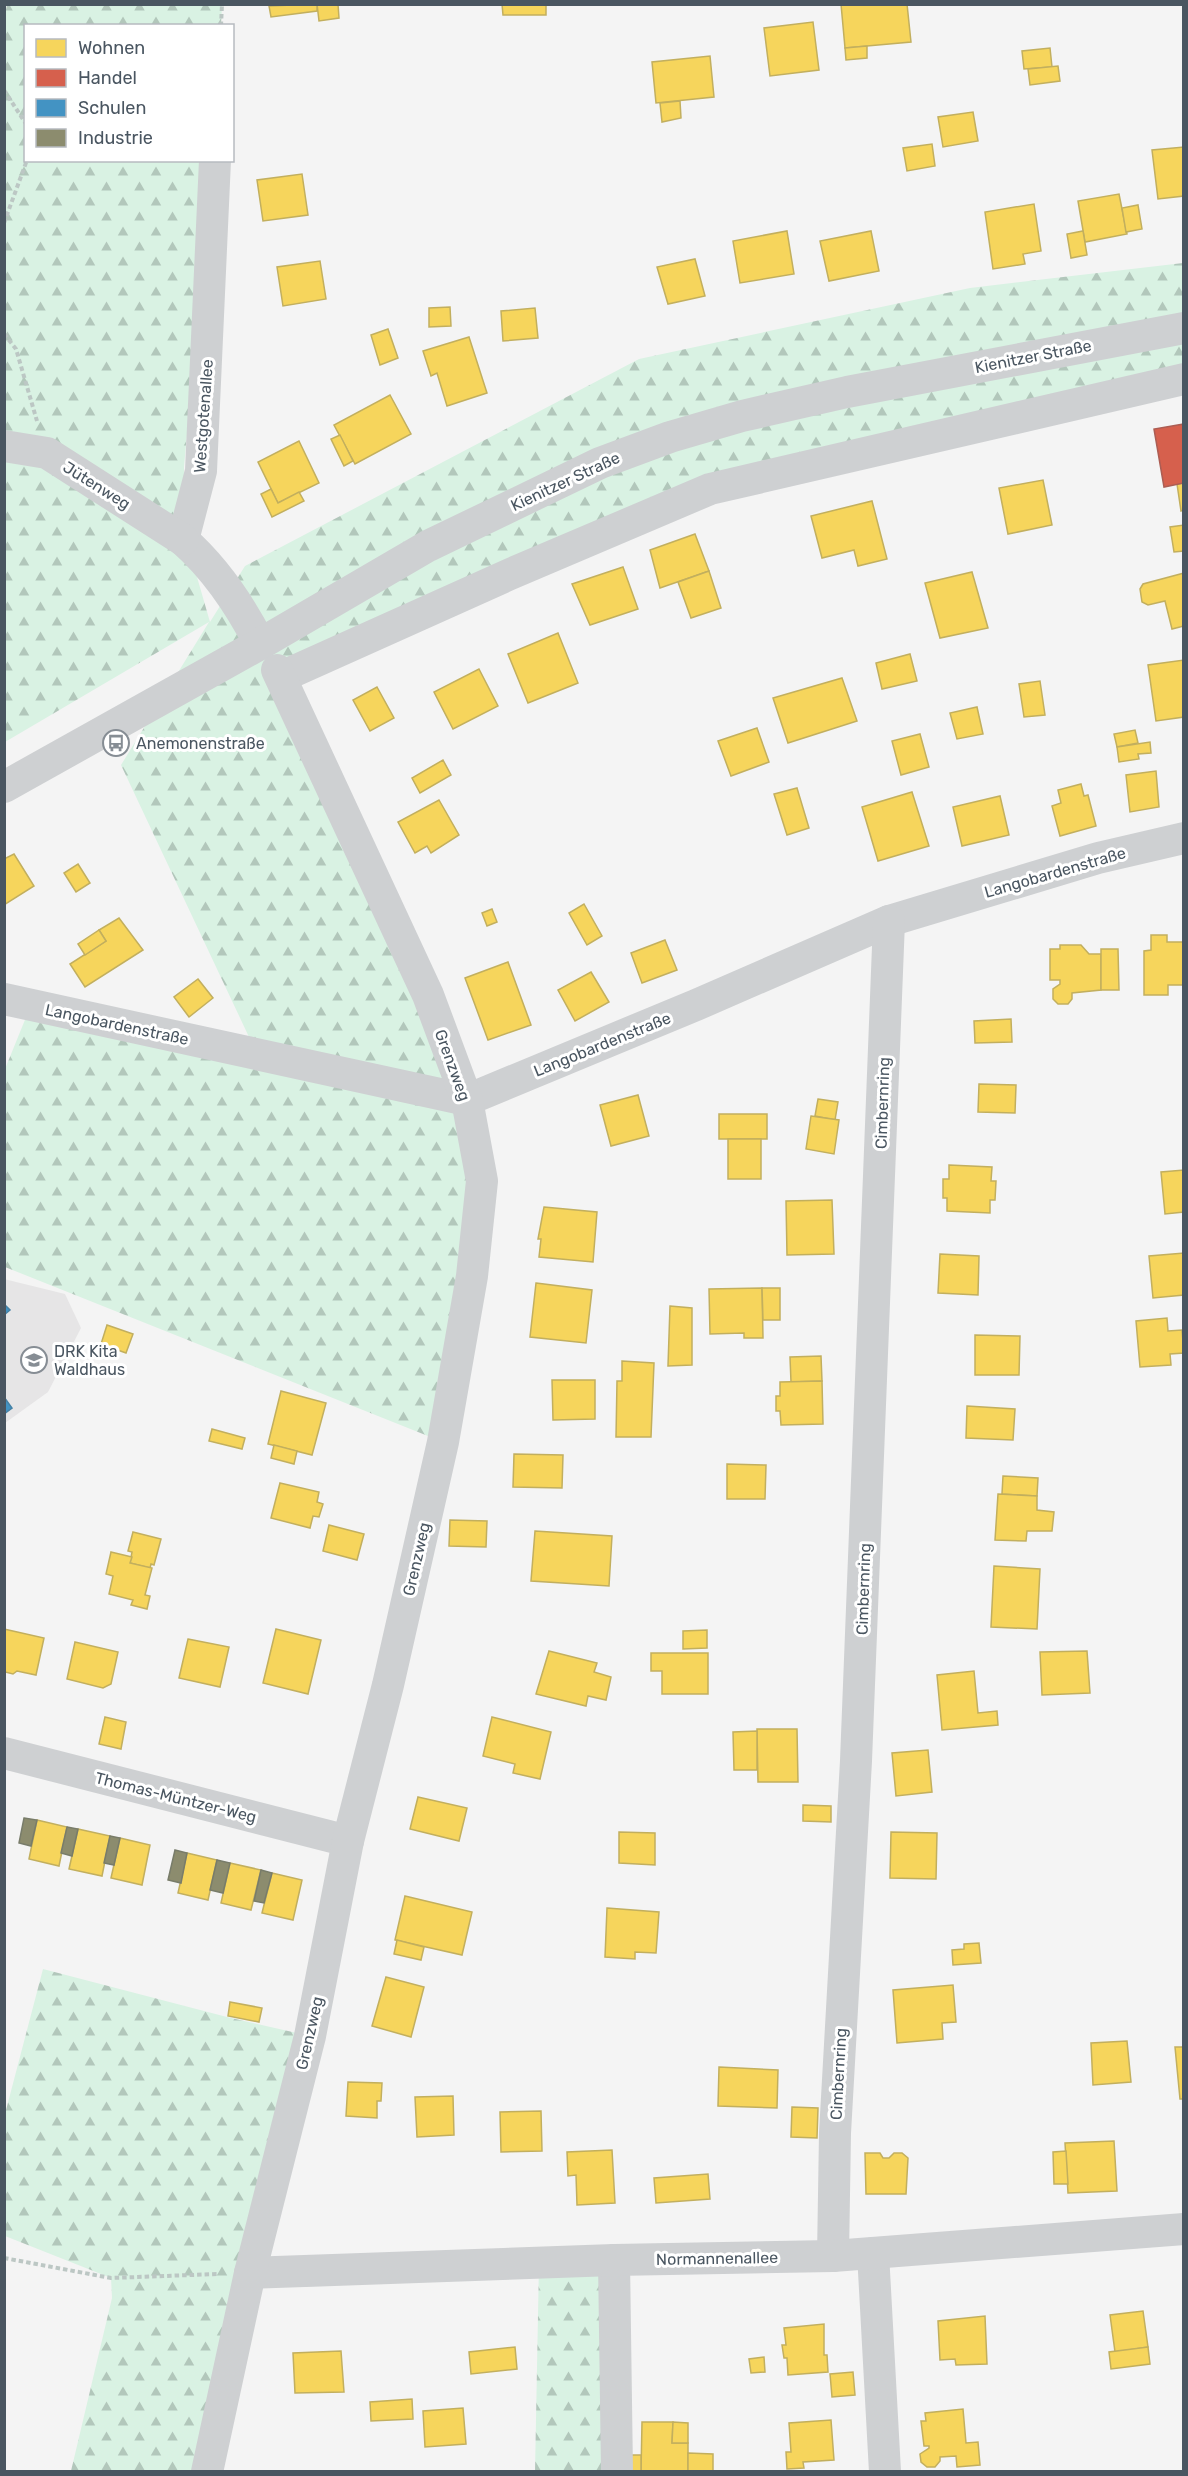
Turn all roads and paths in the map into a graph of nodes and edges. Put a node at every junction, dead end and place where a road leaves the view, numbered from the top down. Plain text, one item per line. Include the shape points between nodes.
1 (222, 4) edge
2 (221, 24) edge
3 (4, 90) edge
4 (24, 121) edge
5 (26, 162) edge
6 (215, 162) edge
7 (4, 223) edge
8 (1184, 328) edge
9 (4, 334) edge
10 (1184, 379) edge
11 (4, 446) edge
12 (47, 453) junction
13 (183, 540) junction
14 (260, 644) junction
15 (4, 788) edge
16 (1184, 838) edge
17 (889, 921) junction
18 (4, 999) edge
19 (467, 1100) junction
20 (4, 1753) edge
21 (348, 1841) junction
22 (1184, 2229) edge
23 (873, 2253) junction
24 (833, 2256) junction
25 (4, 2258) edge
26 (614, 2260) junction
27 (250, 2273) junction
28 (207, 2472) edge
29 (617, 2472) edge
30 (885, 2472) edge

1 - 2 path
3 - 4 path
5 - 7 path
6 - 13 street, Westgotenallee via 201,471
8 - 14 street, Kienitzer Straße via 847,392 669,437 600,463 428,546
9 - 12 path via 16,349
10 - 19 street, Grenzweg via 710,489 279,674 428,995
11 - 12 street, Jütenweg
12 - 13 street, Jütenweg
13 - 14 street via 203,558 236,602
14 - 15 street, Kienitzer Straße
16 - 17 street, Langobardenstraße via 1098,858
17 - 19 street, Langobardenstraße
17 - 24 street, Cimbernring via 856,1761 835,2133
18 - 19 street, Langobardenstraße
19 - 21 street, Grenzweg via 482,1181 472,1276 443,1442
20 - 21 street, Thomas-Müntzer-Weg
21 - 27 street, Grenzweg via 309,2036
22 - 23 street, Normannenallee
23 - 24 street, Normannenallee
23 - 30 street
24 - 26 street, Normannenallee
25 - 27 path via 111,2278
26 - 27 street, Normannenallee
26 - 29 street
27 - 28 street, Grenzweg

